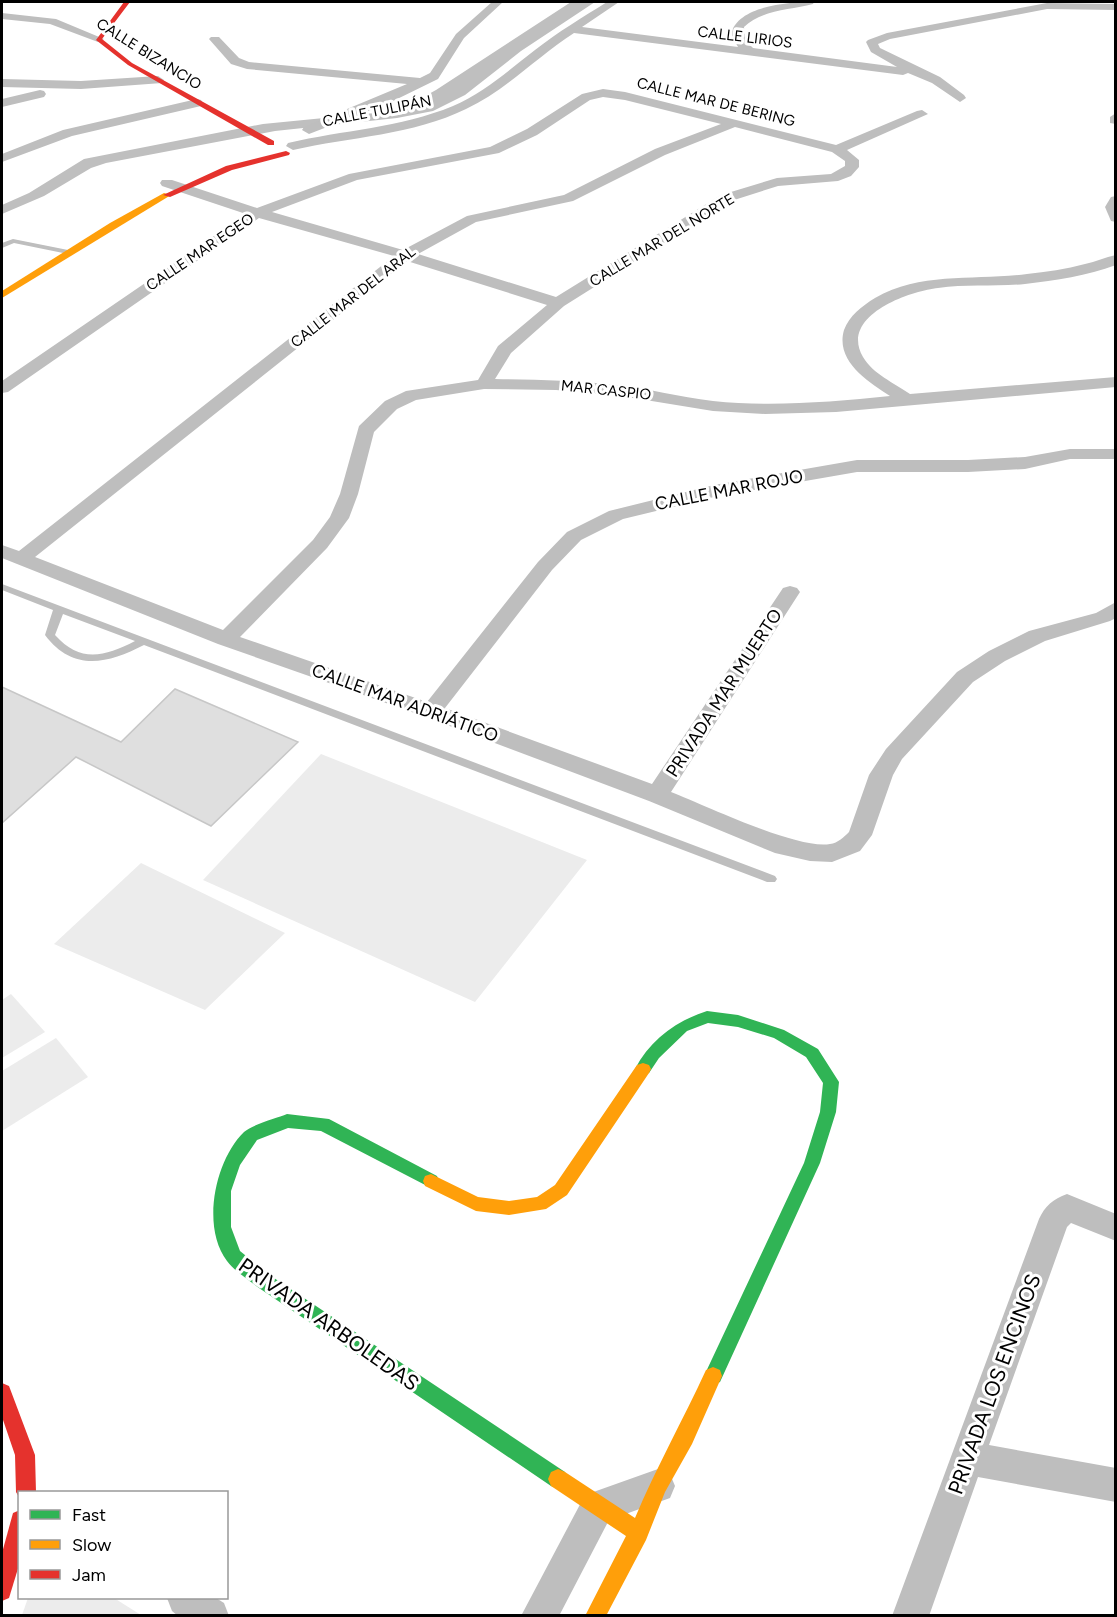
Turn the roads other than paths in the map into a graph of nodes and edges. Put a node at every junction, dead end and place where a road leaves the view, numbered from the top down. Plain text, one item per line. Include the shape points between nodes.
1 (127, 2) edge
2 (498, 2) edge
3 (614, 2) edge
4 (809, 2) edge
5 (1116, 7) edge
6 (2, 16) edge
7 (572, 29) junction
8 (98, 39) junction
9 (215, 39) dead end
10 (751, 53) junction
11 (916, 72) junction
12 (158, 80) junction
13 (421, 82) junction
14 (2, 83) edge
15 (81, 85) junction
16 (586, 97) joint
17 (960, 98) dead end
18 (2, 103) edge
19 (197, 103) junction
20 (922, 114) dead end
21 (732, 124) junction
22 (279, 147) junction
23 (837, 149) junction
24 (2, 158) edge
25 (172, 187) junction
26 (153, 189) joint
27 (1116, 200) edge
28 (254, 212) junction
29 (1116, 218) edge
30 (90, 223) dead end
31 (66, 245) junction
32 (2, 246) edge
33 (48, 248) junction
34 (405, 255) junction
35 (31, 259) dead end
36 (1116, 259) edge
37 (2, 295) edge
38 (558, 303) junction
39 (1116, 382) edge
40 (484, 384) junction
41 (2, 388) edge
42 (907, 399) junction
43 (1116, 453) edge
44 (12, 555) edge
45 (2, 588) edge
46 (790, 592) dead end
47 (1116, 608) edge
48 (59, 609) junction
49 (226, 639) junction
50 (143, 641) junction
51 (431, 711) junction
52 (657, 795) junction
53 (771, 879) dead end
54 (1116, 1228) edge
55 (2, 1392) edge
56 (968, 1458) junction
57 (1116, 1485) edge
58 (658, 1486) junction
59 (21, 1491) edge
60 (18, 1507) edge
61 (597, 1507) junction
62 (639, 1533) junction
63 (2, 1591) edge
64 (186, 1599) edge
65 (212, 1616) edge
66 (539, 1616) edge
67 (595, 1616) edge
68 (910, 1616) edge

1 - 8 street
2 - 13 street via 460,36 434,76
3 - 7 street, CALLE TULIPÁN
4 - 10 street via 745,19 737,34
5 - 11 street via 1047,6 872,42 875,50
6 - 8 street, CALLE BIZANCIO via 52,21
7 - 10 street, CALLE LIRIOS
7 - 22 street, CALLE TULIPÁN via 504,82 459,108 419,121
8 - 12 street, CALLE BIZANCIO via 117,56
9 - 13 street via 231,58 247,65
10 - 11 street, CALLE LIRIOS
11 - 17 street via 936,80
12 - 15 street
12 - 19 street, CALLE BIZANCIO
13 - 22 street
14 - 15 street
15 - 18 street
16 - 21 street, CALLE MAR DE BERING via 603,93 625,96
16 - 28 street, CALLE MAR EGEO via 532,132 494,150 354,177
19 - 22 street, CALLE BIZANCIO
19 - 24 street via 68,133
20 - 23 street
21 - 23 street, CALLE MAR DE BERING
21 - 34 street, CALLE MAR DEL ARAL via 660,152 568,198 472,219
22 - 25 street
22 - 25 street via 212,165
23 - 38 street, CALLE MAR DEL NORTE via 852,160 846,173 833,178 777,182 726,198
25 - 26 street
25 - 28 street via 222,208
25 - 31 street
26 - 30 street
27 - 29 street via 1112,207
28 - 34 street
28 - 41 street, CALLE MAR EGEO
31 - 33 street
31 - 37 street
32 - 33 lane via 14,241
33 - 35 street
34 - 38 street
34 - 44 street, CALLE MAR DEL ARAL
36 - 42 street via 1023,280 925,285 879,301 862,315 851,332 852,351 865,369
38 - 40 street, CALLE MAR DEL NORTE via 504,350
39 - 42 street, MAR CASPIO
40 - 42 street, MAR CASPIO via 615,390 712,406 765,409
40 - 49 street, MAR CASPIO via 412,395 376,417 365,430 339,518 320,544
43 - 51 street, CALLE MAR ROJO via 1070,454 1025,463 968,466 857,466 714,490 616,515 574,536 545,566
44 - 49 street, CALLE MAR ADRIÁTICO
45 - 48 lane
46 - 52 street, PRIVADA MAR MUERTO
47 - 52 street, CALLE MAR ADRIÁTICO via 1103,617 1037,636 965,677 894,754 881,775 860,835 851,845 832,853 784,847
48 - 50 lane
48 - 50 lane via 50,635 58,647 79,656 103,658
49 - 51 street, CALLE MAR ADRIÁTICO
50 - 53 lane
51 - 52 street, CALLE MAR ADRIÁTICO
54 - 56 street, PRIVADA LOS ENCINOS via 1067,1207 1054,1219
55 - 59 street via 25,1455
56 - 57 street
56 - 68 street, PRIVADA LOS ENCINOS
58 - 61 street
58 - 61 street, PRIVADA ARBOLEDAS via 685,1437 812,1163 828,1112 831,1082 812,1053 779,1034 738,1021 706,1017 682,1027 653,1054 561,1190 540,1204 508,1208 476,1204 323,1124 287,1121 251,1135 232,1162 223,1191 222,1227 233,1256 265,1282
58 - 62 street, PRIVADA ARBOLEDAS
60 - 63 street
61 - 62 street, PRIVADA ARBOLEDAS
61 - 66 street
62 - 67 street, PRIVADA ARBOLEDAS
64 - 65 street

